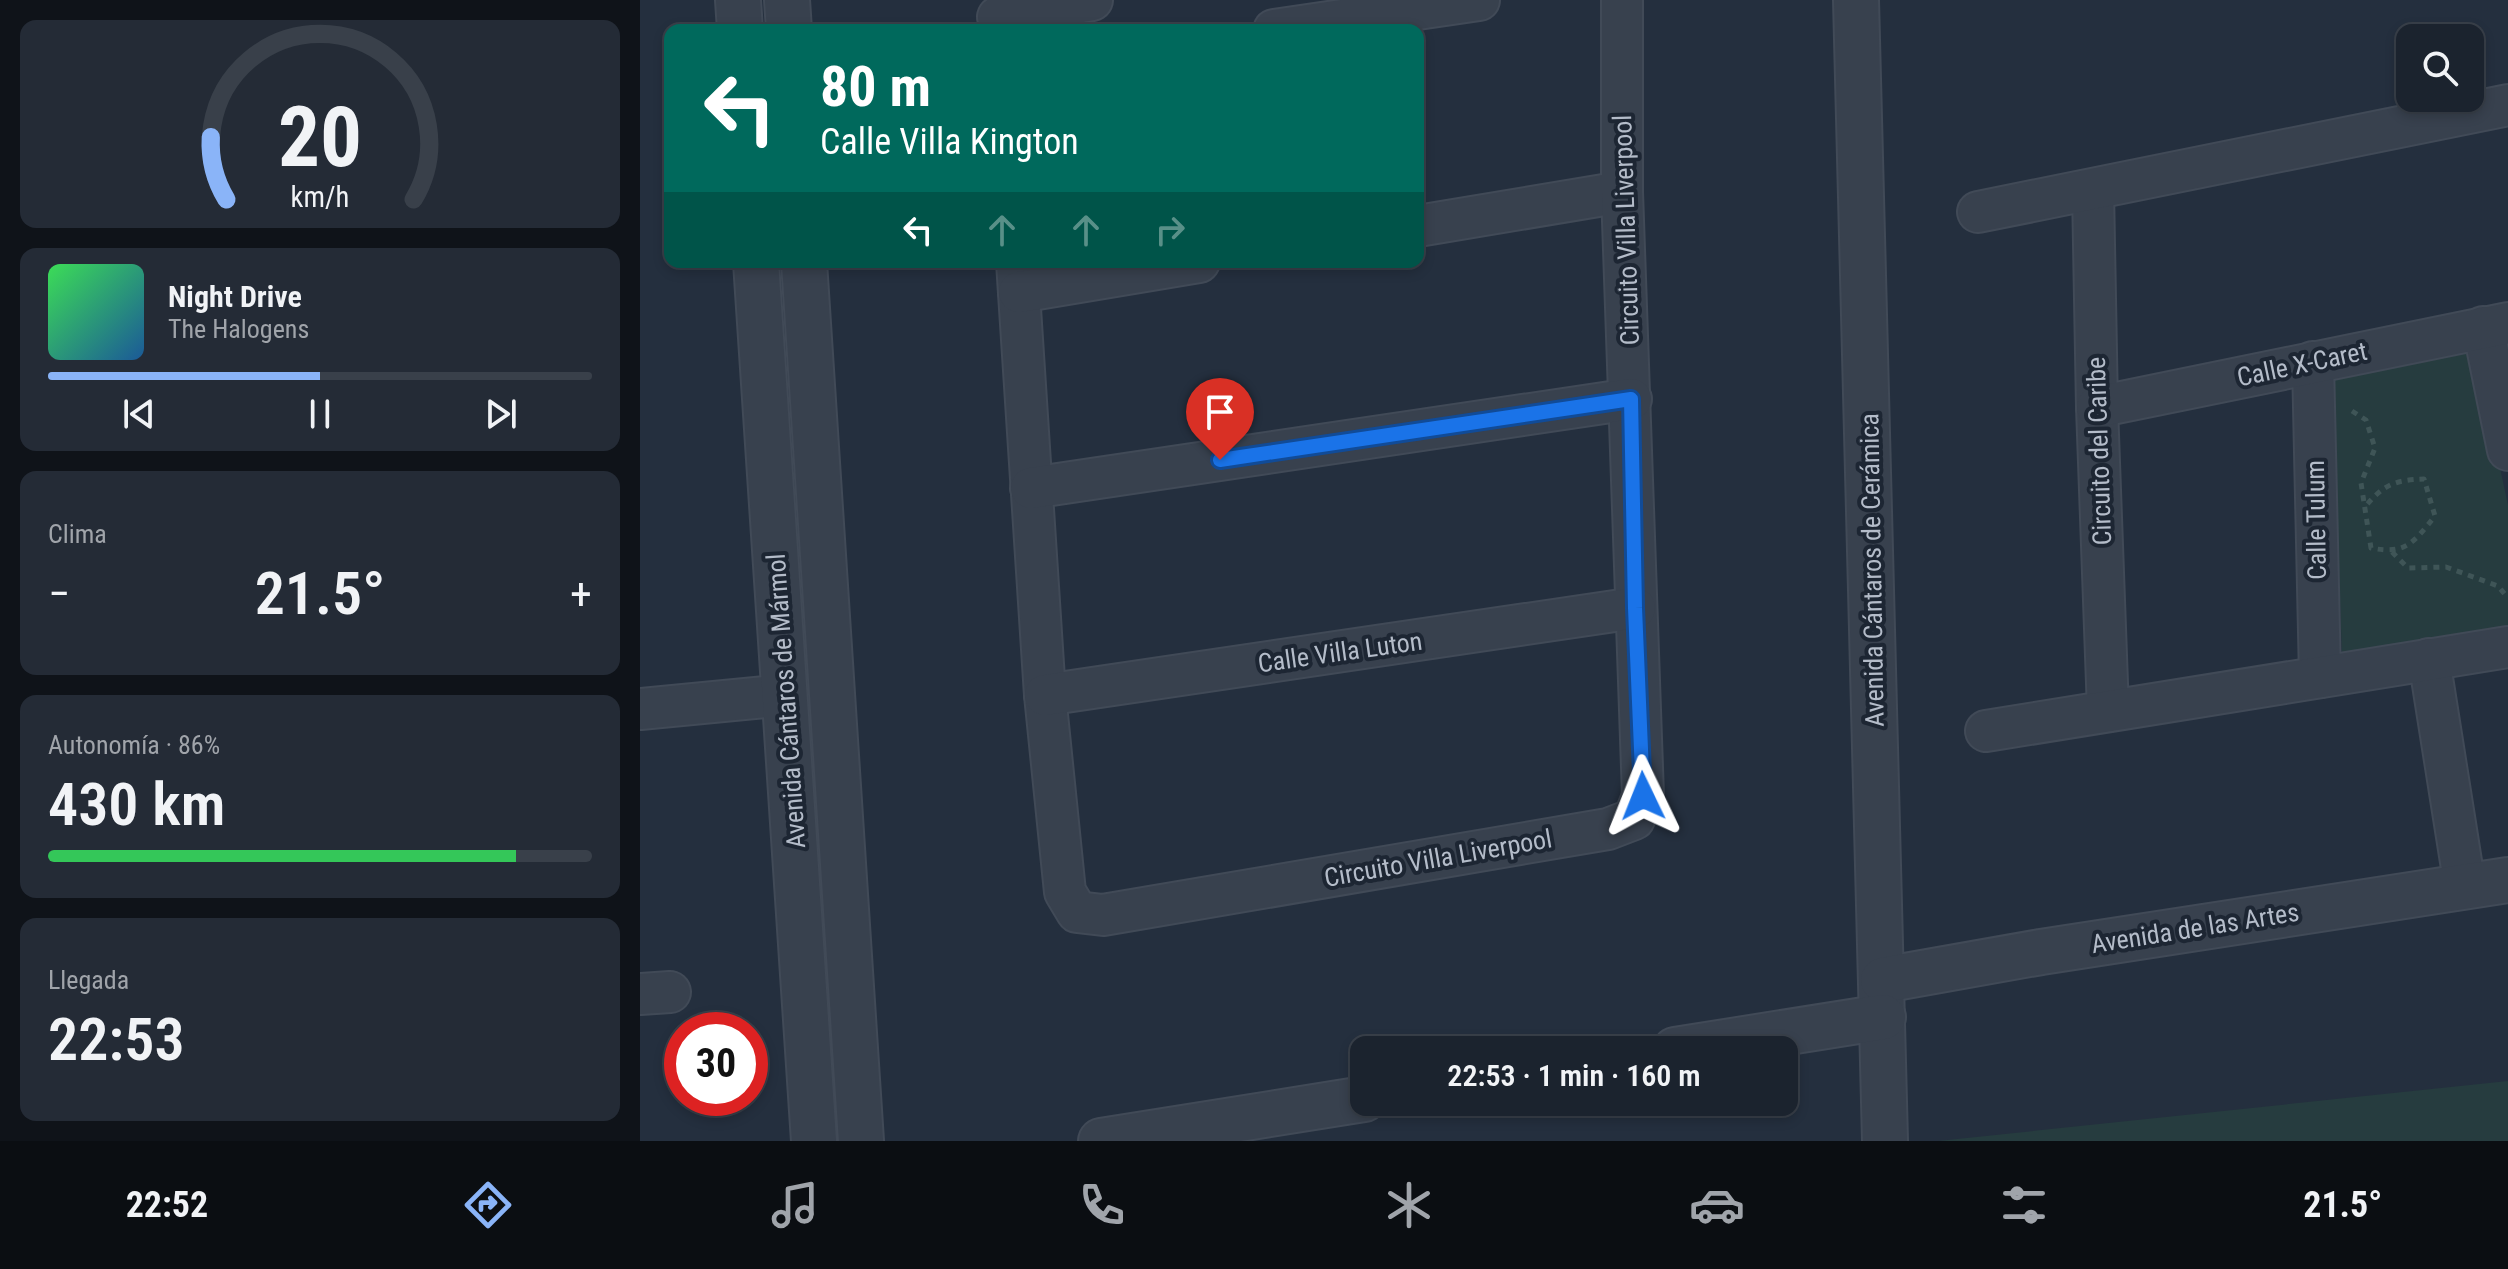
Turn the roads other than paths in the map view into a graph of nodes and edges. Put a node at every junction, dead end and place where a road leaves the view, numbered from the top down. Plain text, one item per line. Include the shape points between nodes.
1 (738, 0) edge
2 (787, 0) edge
3 (1092, 0) edge
4 (1479, 0) edge
5 (1622, 0) edge
6 (1856, 0) edge
7 (998, 16) edge
8 (740, 24) edge
9 (789, 24) edge
10 (1315, 24) edge
11 (2508, 105) edge
12 (2093, 190) junction
13 (1622, 192) junction
14 (1978, 212) dead end
15 (1424, 225) edge
16 (756, 268) edge
17 (804, 268) edge
18 (1127, 268) edge
19 (1018, 277) edge
20 (2496, 325) edge
21 (2313, 362) junction
22 (1631, 399) junction
23 (2097, 407) junction
24 (2508, 450) edge
25 (1031, 488) junction
26 (1635, 608) junction
27 (2508, 647) edge
28 (2429, 659) junction
29 (2320, 677) junction
30 (786, 695) junction
31 (1045, 695) junction
32 (640, 709) edge
33 (2108, 711) junction
34 (1986, 731) dead end
35 (2508, 880) edge
36 (2465, 887) junction
37 (1883, 998) junction
38 (1731, 1036) edge
39 (1350, 1101) edge
40 (814, 1141) edge
41 (861, 1141) edge
42 (1101, 1141) edge
43 (1883, 1141) edge

1 - 8 street
2 - 9 street
3 - 7 street
4 - 10 street
5 - 13 street, Circuito Villa Liverpool
6 - 37 street, Avenida Cántaros de Cerámica
11 - 12 street
12 - 14 street
12 - 23 street, Circuito del Caribe
13 - 15 street
13 - 22 street, Circuito Villa Liverpool
16 - 30 street, Avenida Cántaros de Mármol
17 - 41 street, Avenida Cántaros de Mármol
18 - 19 street
19 - 25 street, Circuito Villa Liverpool
20 - 21 street, Calle X-Caret
20 - 24 street
21 - 23 street, Calle X-Caret
21 - 29 street, Calle Tulum
22 - 25 street
22 - 26 street, Circuito Villa Liverpool
23 - 33 street, Circuito del Caribe
25 - 31 street, Circuito Villa Liverpool
26 - 31 street, Calle Villa Luton
26 - 31 street, Circuito Villa Liverpool via 1643,796 1634,819 1608,829 1103,915 1077,912 1065,892
27 - 28 street
28 - 29 street
28 - 36 street
29 - 33 street
30 - 32 street
30 - 40 street, Avenida Cántaros de Mármol
33 - 34 street
35 - 36 street, Avenida de las Artes
36 - 37 street, Avenida de las Artes via 2041,952
37 - 38 street, Avenida de las Artes
37 - 43 street, Avenida Cántaros de Cerámica
39 - 42 street

